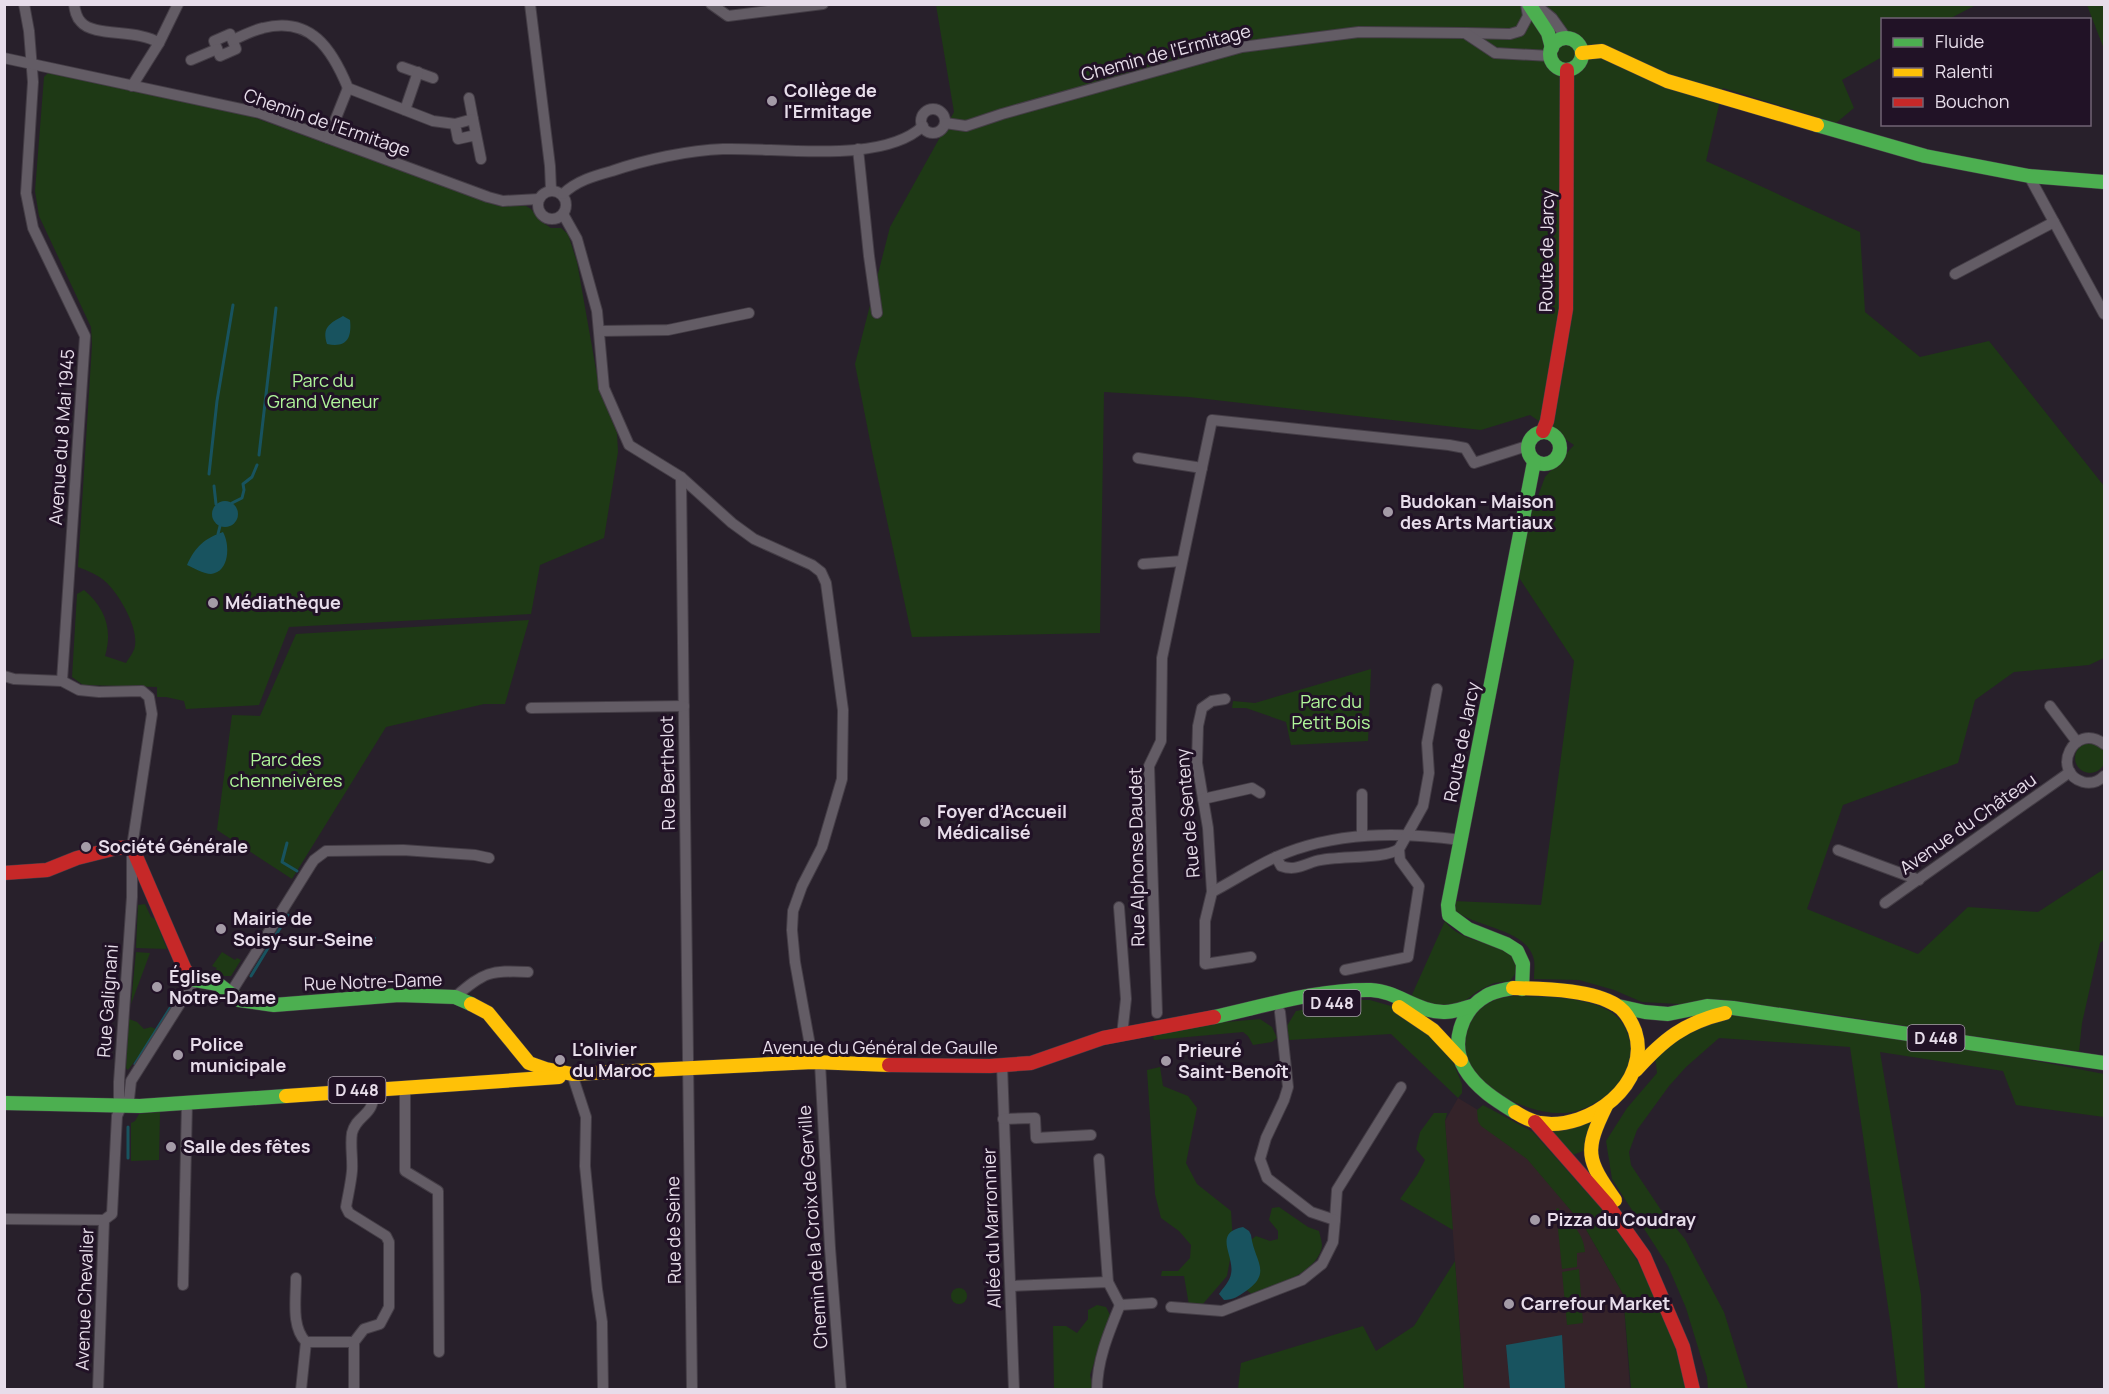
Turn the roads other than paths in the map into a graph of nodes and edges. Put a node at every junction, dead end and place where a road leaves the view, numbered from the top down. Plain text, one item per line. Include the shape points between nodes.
1 (24, 4) edge
2 (74, 4) edge
3 (178, 4) edge
4 (530, 4) edge
5 (711, 4) edge
6 (1528, 4) edge
7 (1535, 4) edge
8 (817, 5) edge
9 (1465, 33) junction
10 (1567, 39) junction
11 (159, 43) junction
12 (1551, 52) junction
13 (1582, 52) junction
14 (4, 57) edge
15 (191, 60) dead end
16 (32, 63) junction
17 (402, 67) dead end
18 (1567, 70) junction
19 (418, 72) junction
20 (433, 78) dead end
21 (132, 86) junction
22 (348, 88) junction
23 (469, 98) dead end
24 (405, 110) junction
25 (473, 119) junction
26 (945, 123) junction
27 (455, 124) junction
28 (923, 126) junction
29 (476, 135) junction
30 (328, 138) junction
31 (858, 149) junction
32 (481, 159) dead end
33 (2029, 176) junction
34 (2104, 182) edge
35 (551, 190) junction
36 (563, 194) junction
37 (539, 200) junction
38 (563, 214) junction
39 (2054, 222) junction
40 (1956, 274) dead end
41 (749, 313) dead end
42 (878, 313) dead end
43 (2104, 314) edge
44 (600, 331) junction
45 (1543, 431) junction
46 (1527, 446) junction
47 (1138, 458) dead end
48 (1534, 462) junction
49 (1202, 468) junction
50 (681, 477) junction
51 (1182, 561) junction
52 (1143, 564) dead end
53 (4, 676) edge
54 (62, 681) junction
55 (1437, 689) dead end
56 (1224, 699) dead end
57 (684, 706) junction
58 (2050, 706) dead end
59 (531, 708) dead end
60 (2077, 742) junction
61 (2104, 744) edge
62 (2070, 772) junction
63 (2104, 776) edge
64 (1260, 794) dead end
65 (1362, 794) dead end
66 (1203, 799) junction
67 (1408, 834) junction
68 (1362, 836) junction
69 (1461, 840) junction
70 (132, 847) junction
71 (1399, 849) junction
72 (1838, 850) dead end
73 (1276, 857) junction
74 (489, 858) dead end
75 (4, 873) edge
76 (1919, 880) junction
77 (152, 891) junction
78 (1212, 892) junction
79 (132, 897) junction
80 (1885, 903) dead end
81 (1119, 907) dead end
82 (1251, 957) dead end
83 (1345, 970) dead end
84 (528, 972) dead end
85 (195, 980) junction
86 (1522, 989) junction
87 (230, 994) junction
88 (455, 997) junction
89 (1472, 1006) junction
90 (1618, 1006) junction
91 (1280, 1012) junction
92 (1157, 1013) dead end
93 (1768, 1013) junction
94 (1182, 1024) junction
95 (1122, 1035) junction
96 (1461, 1060) junction
97 (816, 1062) junction
98 (529, 1063) junction
99 (2104, 1063) edge
100 (1002, 1065) junction
101 (689, 1069) junction
102 (1634, 1073) junction
103 (572, 1074) junction
104 (528, 1079) junction
105 (119, 1082) junction
106 (131, 1082) junction
107 (1401, 1087) dead end
108 (405, 1088) junction
109 (373, 1089) junction
110 (4, 1103) edge
111 (187, 1103) junction
112 (1606, 1106) junction
113 (121, 1107) junction
114 (1003, 1119) junction
115 (1535, 1122) junction
116 (1091, 1135) dead end
117 (1099, 1159) dead end
118 (4, 1219) edge
119 (104, 1220) junction
120 (1335, 1220) junction
121 (296, 1278) dead end
122 (1108, 1282) junction
123 (183, 1285) dead end
124 (1011, 1286) junction
125 (1152, 1303) dead end
126 (1120, 1305) junction
127 (1171, 1307) dead end
128 (306, 1342) junction
129 (354, 1342) junction
130 (439, 1352) dead end
131 (98, 1389) edge
132 (301, 1389) edge
133 (354, 1389) edge
134 (603, 1389) edge
135 (692, 1389) edge
136 (841, 1389) edge
137 (1014, 1389) edge
138 (1097, 1389) edge
139 (1693, 1389) edge
140 (1701, 1389) edge

1 - 16 street, Avenue du 8 Mai 1945
2 - 11 street via 81,22 89,28 147,36
3 - 11 street
4 - 35 street
5 - 8 street via 728,16
6 - 9 street, Chemin de l'Ermitage via 1528,16 1520,31
6 - 12 main road via 1548,33
7 - 10 street via 1552,18
9 - 12 street via 1495,53
9 - 26 street, Chemin de l'Ermitage via 1359,32 1242,47 966,126
10 - 12 main road via 1557,42
10 - 13 main road via 1576,42
11 - 21 street
12 - 18 main road via 1556,67
13 - 18 main road via 1579,64
13 - 33 main road via 1602,51 1666,81 1925,156
14 - 16 street, Chemin de l'Ermitage
15 - 22 street via 217,49 220,56 236,49 233,40 262,28 299,28 328,48
16 - 21 street, Chemin de l'Ermitage
16 - 54 street, Avenue du 8 Mai 1945 via 26,193 33,228 85,336
17 - 19 street
18 - 45 main road, Route de Jarcy via 1566,309
19 - 20 street
19 - 24 street
21 - 30 street, Chemin de l'Ermitage via 260,113
22 - 24 street
22 - 30 street
23 - 25 street
24 - 27 street via 433,121
25 - 27 street
25 - 29 street
26 - 28 street via 933,132
26 - 28 street via 943,114 933,109 923,115
27 - 29 street via 458,139
28 - 31 street via 905,140
29 - 32 street
30 - 37 street, Chemin de l'Ermitage via 488,197 503,201
31 - 36 street via 720,149 640,161 579,183
31 - 42 street
33 - 34 main road
33 - 39 street
35 - 36 street
35 - 37 street
36 - 38 street
37 - 38 street via 543,216 554,219
38 - 44 street, Chemin de la Croix de Gerville via 576,239
39 - 40 street
39 - 43 street
41 - 44 street via 668,330
44 - 50 street, Chemin de la Croix de Gerville via 604,388 629,445
45 - 46 main road via 1532,436
45 - 48 main road via 1556,437 1559,454 1550,463
46 - 48 main road
46 - 49 street, Rue Alphonse Daudet via 1474,463 1465,448 1449,445 1212,420
47 - 49 street
48 - 69 main road, Route de Jarcy
49 - 51 street, Rue Alphonse Daudet
50 - 57 street, Rue Berthelot
50 - 97 street, Chemin de la Croix de Gerville via 743,532 812,565 826,583 843,710 842,779 822,847 793,911 792,930
51 - 52 street
51 - 92 street, Rue Alphonse Daudet via 1162,658 1161,741 1149,766
53 - 54 street
54 - 70 street, Rue Galignani via 79,690 142,691 150,697 152,714
55 - 67 street via 1427,743 1429,773 1423,806
56 - 66 street, Rue de Senteny via 1202,708 1198,726 1197,763
57 - 59 street
57 - 101 street, Rue Berthelot
58 - 60 street
60 - 61 street via 2090,738
60 - 62 street via 2067,756
62 - 63 street via 2085,783 2094,783
62 - 76 street, Avenue du Château
64 - 66 street via 1252,788
65 - 68 street
66 - 78 street, Rue de Senteny
67 - 68 street
67 - 69 street
67 - 71 street
68 - 73 street via 1313,844
69 - 86 main road, Route de Jarcy via 1449,915 1465,928 1499,940 1521,956
70 - 75 main road via 77,858 47,870
70 - 77 main road
70 - 79 street, Rue Galignani
71 - 73 street via 1392,854 1318,860 1290,870 1281,866
71 - 83 street via 1400,860 1419,886 1408,957
72 - 76 street
73 - 78 street
74 - 87 street via 403,850 326,851 314,860
76 - 80 street, Avenue du Château
77 - 79 street via 137,890
77 - 85 main road via 185,970
78 - 82 street, Rue de Senteny via 1204,921 1205,964
79 - 105 street, Rue Galignani
81 - 95 street via 1126,999
84 - 88 street via 489,974
85 - 87 main road, Rue Notre-Dame via 218,984
85 - 106 street
86 - 89 main road via 1487,995
86 - 90 main road via 1602,998
87 - 88 main road, Rue Notre-Dame via 239,1000 274,1005 399,995
88 - 98 main road, Rue Notre-Dame via 488,1013
89 - 94 main road, D 448 via 1446,1012 1429,1010 1375,990 1338,990
89 - 96 main road via 1460,1029
90 - 93 main road, D 448 via 1668,1014 1707,1006
90 - 102 main road via 1637,1035 1640,1049
91 - 94 main road, D 448
91 - 96 main road, D 448 via 1371,999 1398,1006 1443,1038
91 - 120 street via 1288,1088 1260,1159 1267,1178 1311,1212
93 - 99 main road, D 448
93 - 102 main road, D 448 via 1725,1013 1695,1020 1673,1032
94 - 95 main road, Avenue du Général de Gaulle / D 448
95 - 100 main road, Avenue du Général de Gaulle / D 448 via 1031,1063
96 - 115 main road via 1482,1088
97 - 100 main road, Avenue du Général de Gaulle / D 448
97 - 101 main road, Avenue du Général de Gaulle / D 448
97 - 136 street, Chemin de la Croix de Gerville
98 - 103 main road
98 - 104 main road
100 - 114 street, Allée du Marronnier
101 - 103 main road, Avenue du Général de Gaulle / D 448
101 - 135 street, Rue de Seine
102 - 112 main road
103 - 104 main road
103 - 134 street via 586,1117 585,1166 602,1322
104 - 108 main road, D 448
105 - 106 street
105 - 113 street, Rue Galignani
106 - 113 street via 129,1099
107 - 120 street via 1337,1190
108 - 109 main road, D 448
108 - 130 street via 405,1171 438,1191
109 - 111 main road, D 448
109 - 129 street via 372,1107 352,1134 346,1207 389,1242 389,1307 380,1324 364,1329
110 - 113 main road, D 448
111 - 113 main road, D 448
111 - 123 street
112 - 115 main road via 1579,1118
112 - 140 main road via 1590,1139 1593,1166 1651,1253 1690,1344
113 - 119 street, Avenue Chevalier via 112,1214
114 - 116 street via 1035,1118 1036,1138
114 - 124 street, Allée du Marronnier
115 - 139 main road via 1607,1204 1644,1256 1683,1347
117 - 122 street
118 - 119 street
119 - 131 street, Avenue Chevalier
120 - 127 street via 1333,1242 1322,1264 1302,1280 1222,1311
121 - 128 street via 297,1327
122 - 124 street
122 - 126 street
124 - 137 street, Allée du Marronnier
125 - 126 street
126 - 138 street via 1105,1342
128 - 129 street
128 - 132 street
129 - 133 street

